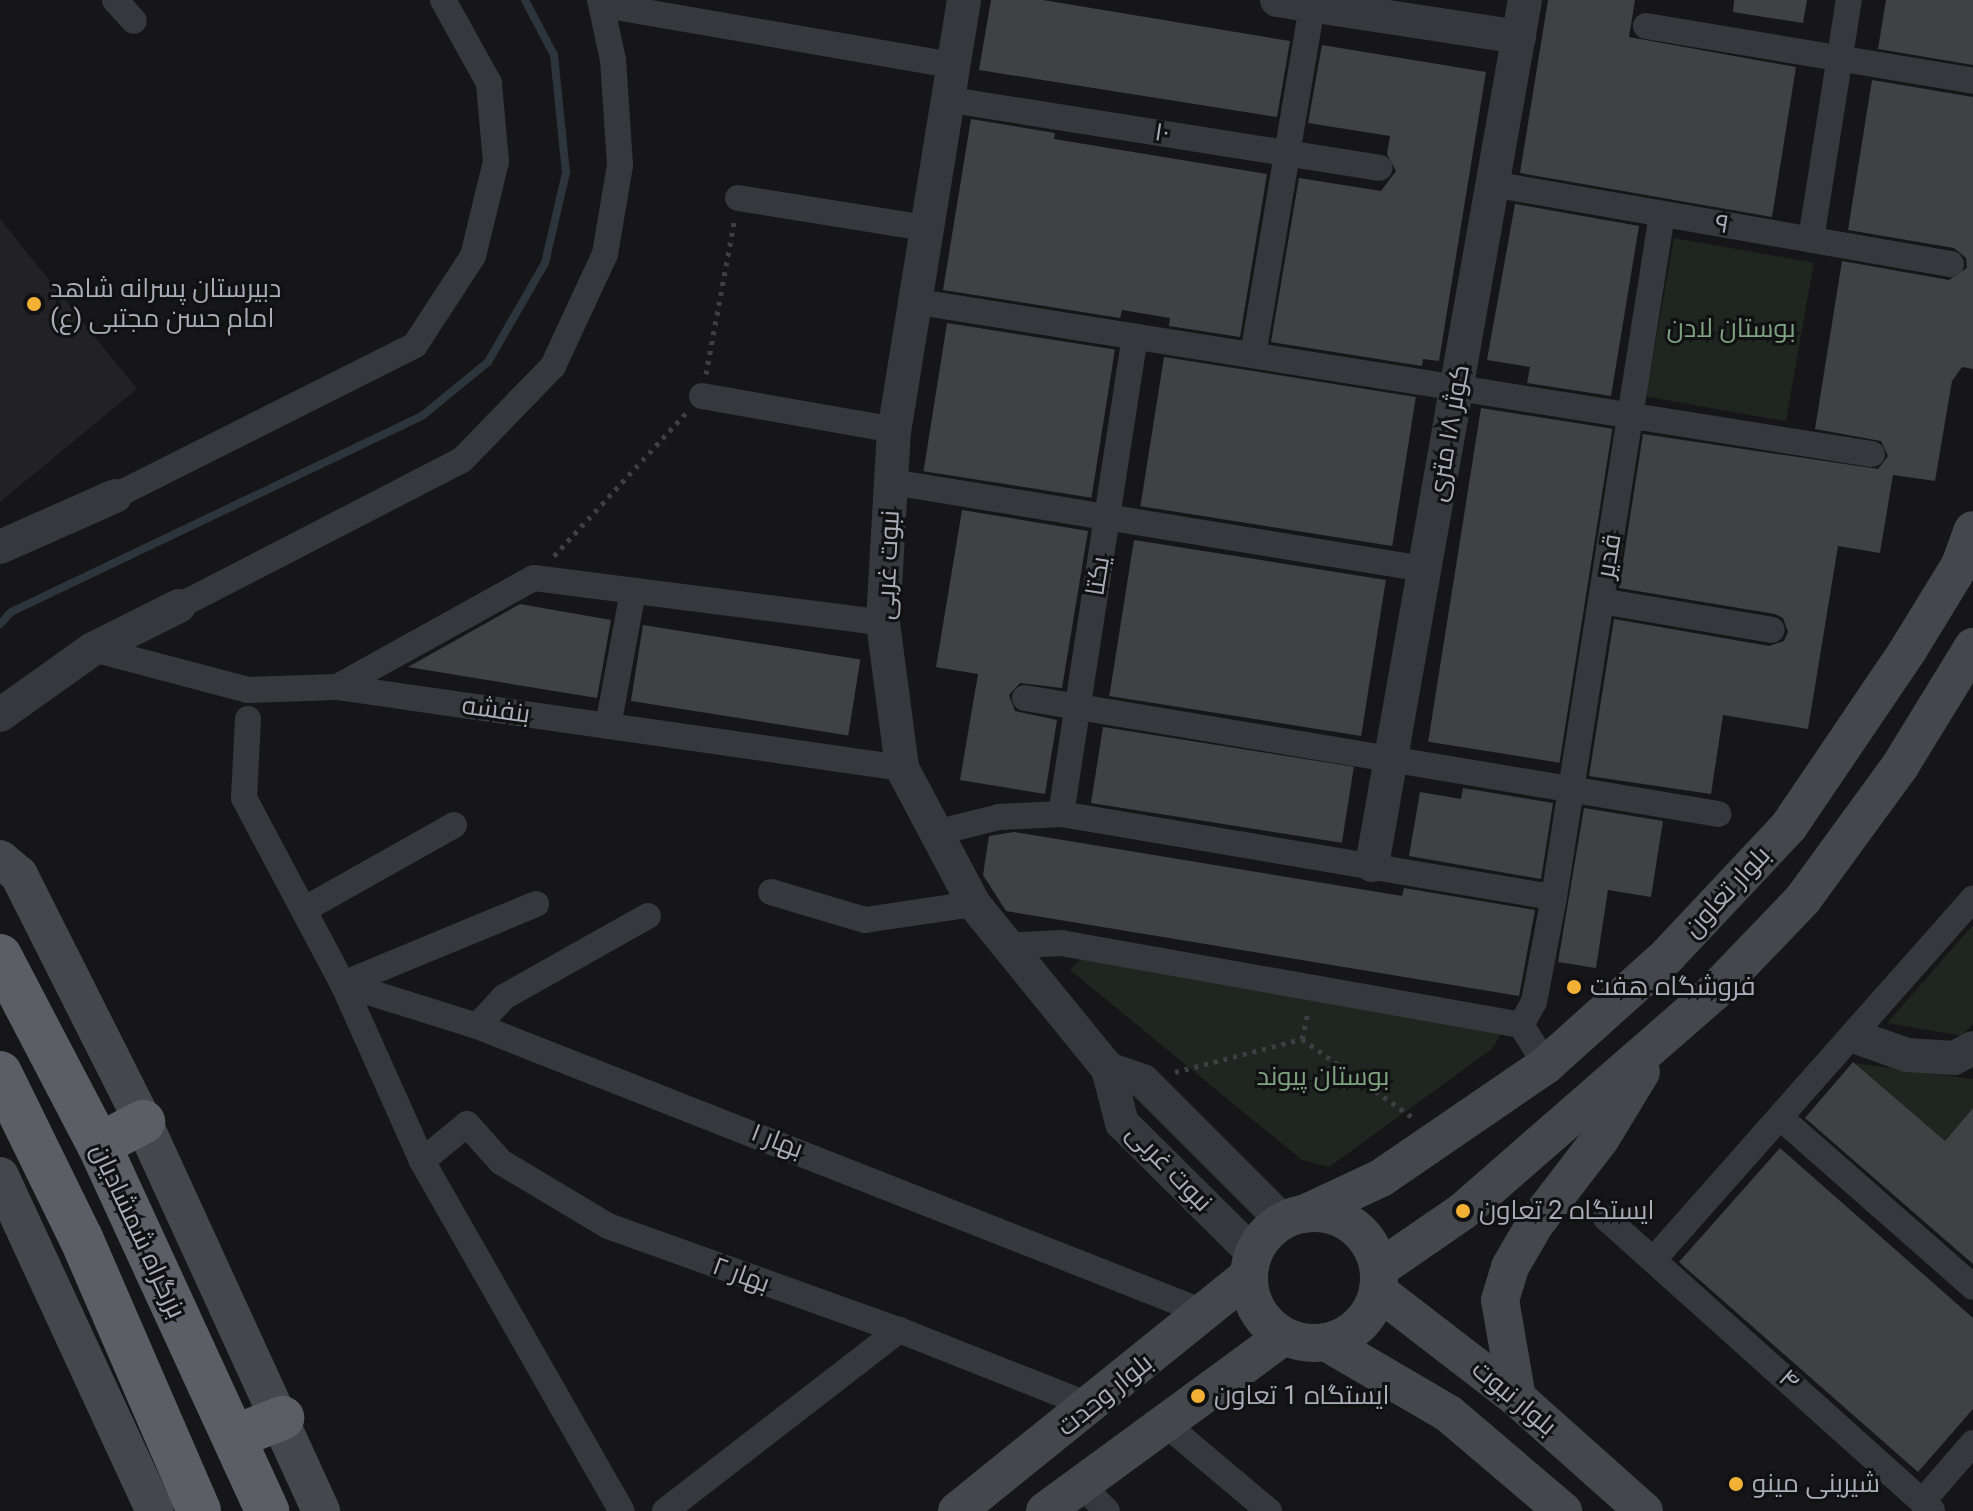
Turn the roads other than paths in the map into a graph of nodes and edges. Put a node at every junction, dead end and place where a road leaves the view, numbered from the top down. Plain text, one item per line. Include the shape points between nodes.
1 (115, 0) edge
2 (443, 0) edge
3 (964, 0) edge
4 (1277, 0) edge
5 (1525, 0) edge
6 (1849, 0) edge
7 (603, 2) edge
8 (1313, 3) edge
9 (134, 21) dead end
10 (1646, 26) dead end
11 (1519, 37) junction
12 (1840, 59) junction
13 (952, 65) junction
14 (1973, 81) edge
15 (945, 99) junction
16 (1285, 152) junction
17 (1380, 168) dead end
18 (1492, 184) junction
19 (738, 198) road end
20 (1662, 214) junction
21 (925, 228) junction
22 (1811, 239) junction
23 (1951, 264) dead end
24 (912, 301) junction
25 (1135, 337) junction
26 (1253, 355) junction
27 (1457, 388) junction
28 (702, 396) road end
29 (1633, 416) junction
30 (894, 430) junction
31 (1872, 454) dead end
32 (892, 482) junction
33 (115, 496) joint
34 (1107, 520) junction
35 (1973, 530) edge
36 (0, 547) edge
37 (1424, 569) junction
38 (633, 591) junction
39 (1601, 601) junction
40 (179, 606) joint
41 (883, 623) junction
42 (1772, 630) dead end
43 (1973, 647) edge
44 (93, 649) junction
45 (337, 687) junction
46 (1025, 698) dead end
47 (1078, 706) junction
48 (0, 715) edge
49 (248, 719) dead end
50 (608, 726) junction
51 (1391, 756) junction
52 (902, 768) junction
53 (1571, 788) junction
54 (1061, 814) junction
55 (1718, 814) dead end
56 (454, 825) dead end
57 (939, 832) junction
58 (0, 859) edge
59 (1372, 865) junction
60 (771, 892) dead end
61 (1554, 897) junction
62 (1973, 899) edge
63 (536, 904) dead end
64 (974, 904) junction
65 (305, 909) junction
66 (648, 916) dead end
67 (1003, 946) junction
68 (0, 956) edge
69 (343, 984) junction
70 (1521, 1025) junction
71 (477, 1026) junction
72 (1856, 1037) junction
73 (1659, 1042) junction
74 (1973, 1048) edge
75 (1546, 1065) junction
76 (1108, 1069) junction
77 (0, 1073) edge
78 (1782, 1119) junction
79 (143, 1122) junction
80 (99, 1145) junction
81 (422, 1161) junction
82 (0, 1176) edge
83 (1293, 1218) junction
84 (1606, 1218) dead end
85 (1655, 1258) junction
86 (1251, 1264) junction
87 (1379, 1280) junction
88 (1973, 1287) edge
89 (1206, 1313) junction
90 (899, 1330) junction
91 (1284, 1336) junction
92 (1326, 1342) junction
93 (1517, 1398) junction
94 (1093, 1407) junction
95 (282, 1418) junction
96 (1162, 1421) junction
97 (234, 1437) junction
98 (1973, 1443) edge
99 (1080, 1484) junction
100 (1927, 1506) edge
101 (155, 1511) edge
102 (199, 1511) edge
103 (267, 1511) edge
104 (321, 1511) edge
105 (622, 1511) edge
106 (665, 1511) edge
107 (957, 1511) edge
108 (1045, 1511) edge
109 (1107, 1511) edge
110 (1269, 1511) edge
111 (1563, 1511) edge
112 (1644, 1511) edge

1 - 9 street
2 - 33 street via 489,83 496,162 473,256 415,345
3 - 13 street, نبوت غربی
4 - 8 street
5 - 11 street, کوثر ۱۸ متری
6 - 12 street
7 - 13 street
7 - 40 street via 620,165 605,254 553,366 462,460
8 - 11 street
8 - 16 street
10 - 12 street
11 - 18 street, کوثر ۱۸ متری
12 - 14 street
12 - 22 street
13 - 15 street, نبوت غربی
15 - 16 street, ۱۰
15 - 21 street, نبوت غربی
16 - 17 street, ۱۰
16 - 26 street
18 - 20 street, ۹
18 - 27 street, کوثر ۱۸ متری
19 - 21 street
20 - 22 street, ۹
20 - 29 street, قدیر
21 - 24 street, نبوت غربی
22 - 23 street, ۹
24 - 25 street
24 - 30 street, نبوت غربی
25 - 26 street
25 - 34 street, یکتا
26 - 27 street
27 - 29 street
27 - 37 street, کوثر ۱۸ متری
28 - 30 street
29 - 31 street
29 - 39 street, قدیر
30 - 32 street, نبوت غربی
32 - 34 street
32 - 41 street, نبوت غربی
33 - 36 street
34 - 37 street
34 - 47 street, یکتا
35 - 75 main road, بلوار تعاون via 1960,565 1908,650 1789,826 1668,955
37 - 51 street, کوثر ۱۸ متری
38 - 41 street
38 - 45 street via 534,578
38 - 50 street
39 - 42 street
39 - 53 street, قدیر
40 - 44 street
41 - 52 street, نبوت غربی
43 - 73 main road via 1900,766 1803,899
44 - 45 street, بنفشه via 248,690
44 - 48 street
45 - 50 street, بنفشه
46 - 47 street
47 - 51 street
47 - 54 street, یکتا
49 - 65 street via 244,798
50 - 52 street, بنفشه
51 - 53 street
51 - 59 street, کوثر ۱۸ متری
52 - 57 street, نبوت غربی
53 - 55 street
53 - 61 street, قدیر
54 - 57 street via 999,817
54 - 59 street
56 - 65 street
57 - 64 street, نبوت غربی
58 - 79 main road via 19,875
59 - 61 street
60 - 64 street via 865,920
61 - 70 street, قدیر via 1534,1002
62 - 72 street
63 - 69 street
64 - 67 street, نبوت غربی
65 - 69 street
66 - 71 street via 504,997
67 - 70 street via 1061,943
67 - 76 street, نبوت غربی
68 - 80 highway, بزرگراه شمشادیان
69 - 71 street, بهار ۱
69 - 81 street
70 - 75 street
71 - 89 street, بهار ۱
72 - 74 street via 1907,1055 1954,1058
72 - 78 street
73 - 87 main road
73 - 93 main road via 1601,1138 1535,1224 1510,1267 1500,1300
75 - 83 main road, بلوار تعاون via 1381,1178
76 - 83 street, نبوت غربی via 1143,1081
76 - 86 street, نبوت غربی via 1122,1123
77 - 102 highway, بزرگراه شمشادیان via 81,1238
78 - 85 street
78 - 88 street
79 - 80 highway
79 - 95 main road
80 - 97 highway, بزرگراه شمشادیان
81 - 90 street, بهار ۲ via 467,1124 501,1162 608,1226
81 - 105 street
82 - 101 main road
83 - 86 main road
83 - 87 main road via 1344,1221 1361,1233
84 - 85 street, ۴
85 - 100 street, ۴
86 - 89 main road, بلوار وحدت
86 - 91 main road via 1257,1311
87 - 92 main road via 1354,1330
87 - 93 main road, بلوار نبوت
89 - 94 main road, بلوار وحدت
90 - 94 street, بهار ۲
90 - 106 street
91 - 92 main road
91 - 96 main road, بلوار وحدت
92 - 111 main road, بلوار نبوت via 1449,1414
93 - 112 main road, بلوار نبوت
94 - 107 main road, بلوار وحدت
95 - 97 highway
95 - 104 main road
96 - 99 main road, بلوار وحدت
96 - 110 street
97 - 103 highway, بزرگراه شمشادیان
98 - 100 street, ۴
99 - 108 main road, بلوار وحدت
99 - 109 street

